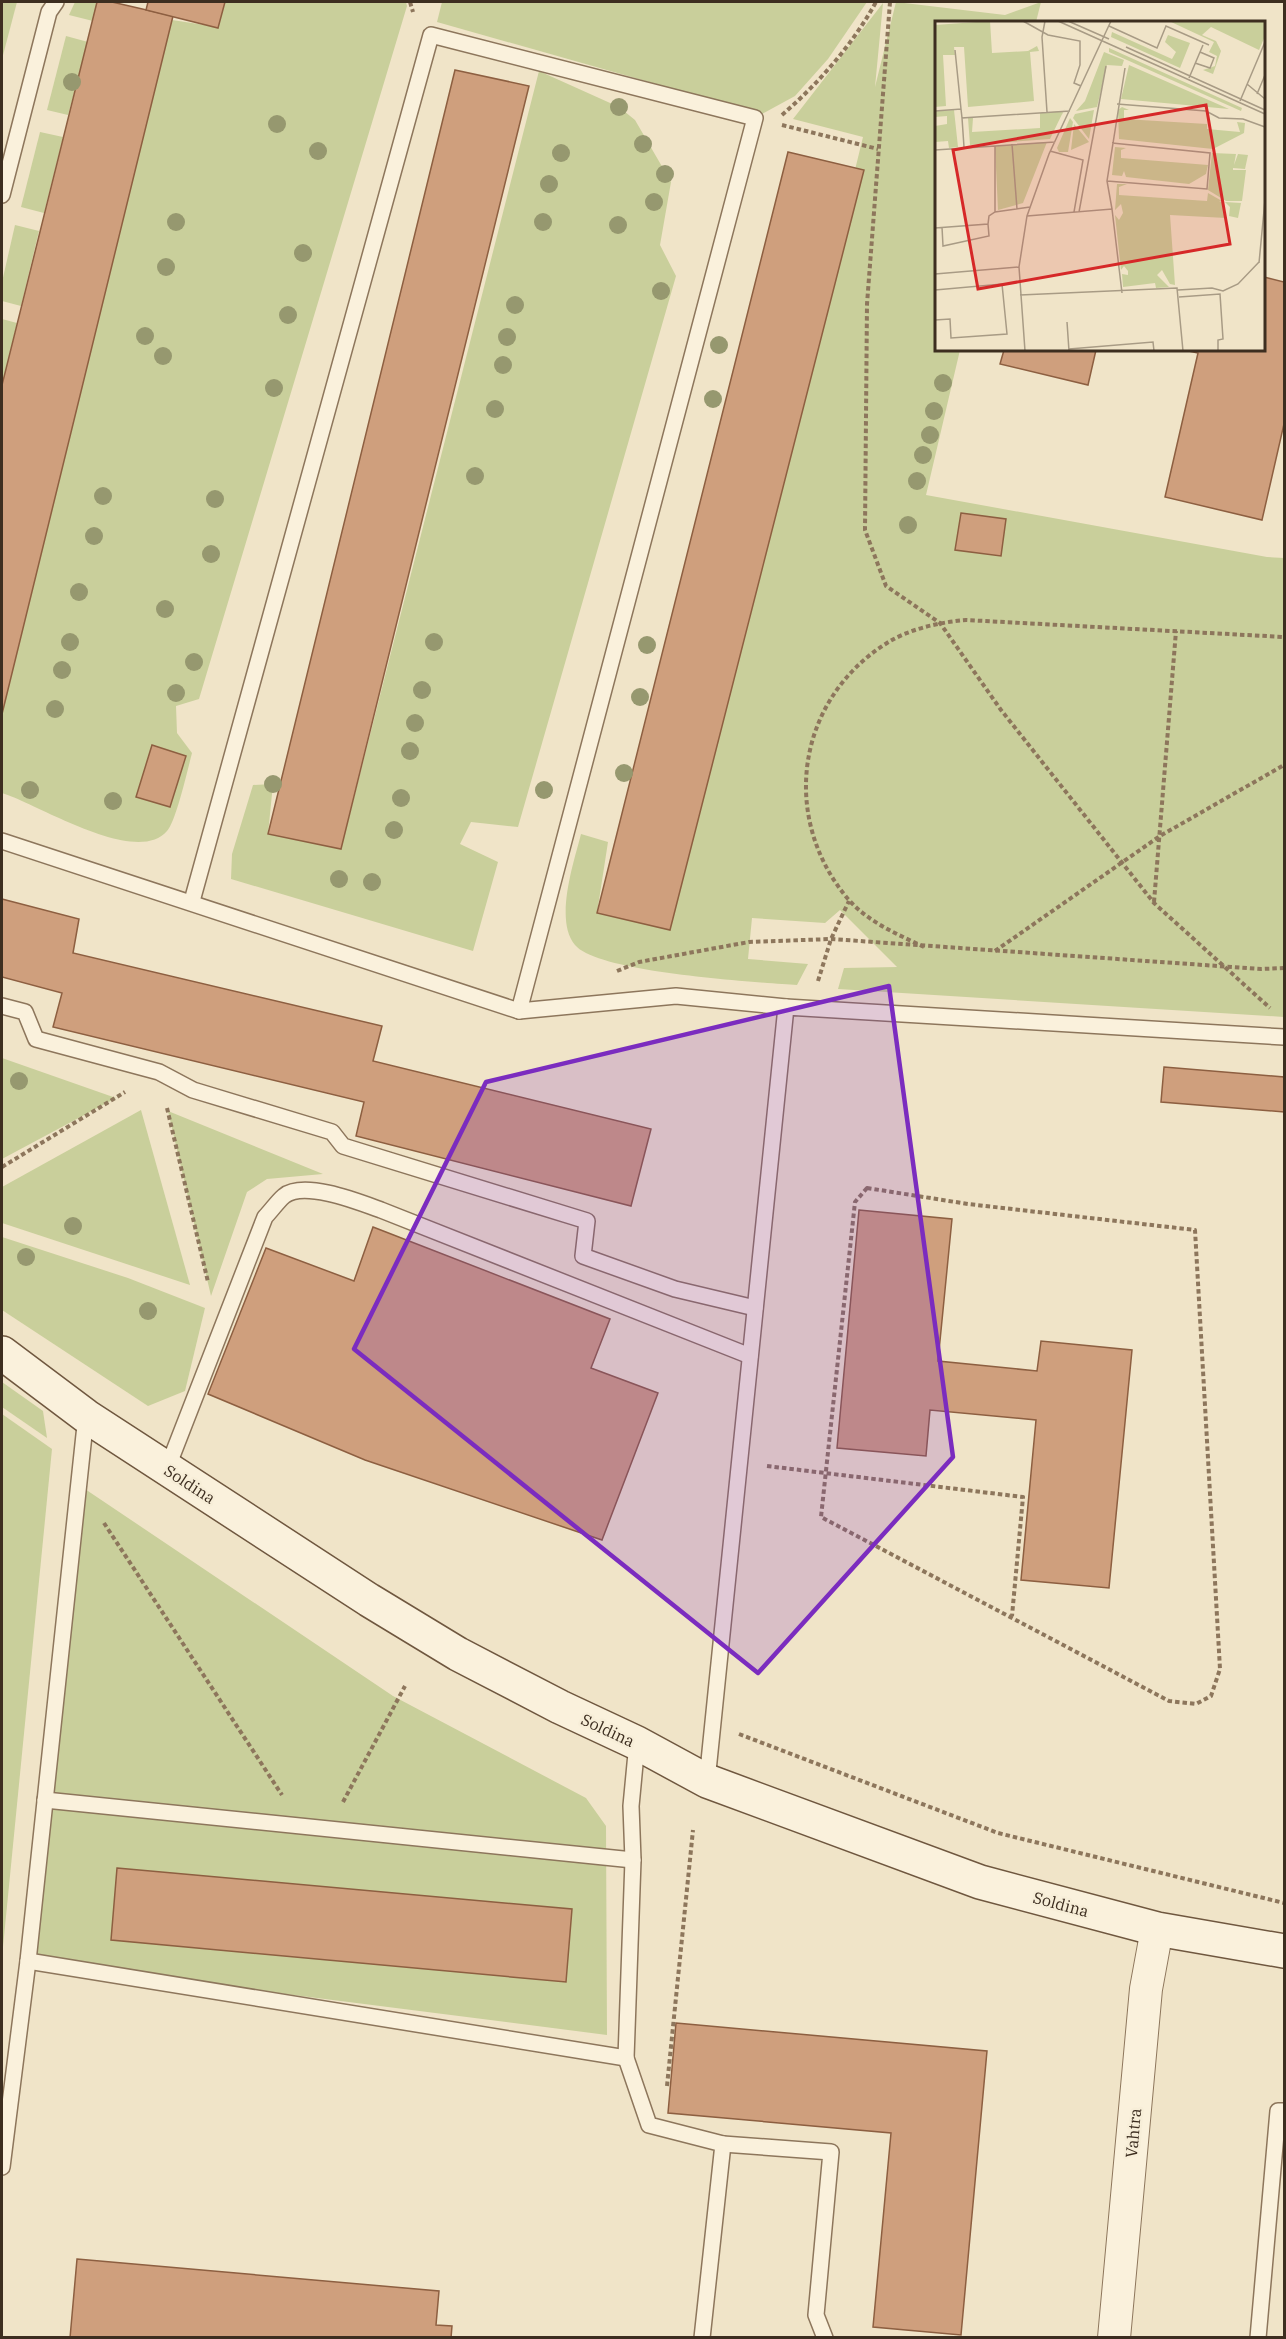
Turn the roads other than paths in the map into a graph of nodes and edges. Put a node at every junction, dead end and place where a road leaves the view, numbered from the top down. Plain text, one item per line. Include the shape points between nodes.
1 (56, 2) edge
2 (2, 195) edge
3 (2, 841) edge
4 (192, 901) junction
5 (2, 1006) edge
6 (786, 1007) junction
7 (519, 1011) junction
8 (1284, 1037) edge
9 (754, 1308) junction
10 (2, 1353) edge
11 (750, 1356) junction
12 (86, 1416) junction
13 (167, 1469) junction
14 (637, 1743) junction
15 (707, 1781) junction
16 (45, 1800) junction
17 (633, 1860) junction
18 (1157, 1929) junction
19 (1284, 1951) edge
20 (28, 1961) junction
21 (626, 2058) junction
22 (1284, 2112) edge
23 (723, 2144) junction
24 (2, 2167) edge
25 (702, 2337) edge
26 (825, 2337) edge
27 (1114, 2337) edge
28 (1258, 2337) edge

1 - 2 lane via 49,12
3 - 4 lane
4 - 7 lane
4 - 7 lane via 431,35 755,118
5 - 9 lane via 25,1012 36,1039 159,1072 193,1090 332,1132 343,1146 587,1221 582,1256 675,1289
6 - 7 lane via 676,996
6 - 8 lane
6 - 9 lane
9 - 11 lane
10 - 12 street, Soldina
11 - 13 lane via 381,1210 336,1195 297,1191 285,1195 265,1217
11 - 15 lane
12 - 13 street, Soldina
12 - 16 lane
13 - 14 street, Soldina via 458,1654
14 - 15 street, Soldina
14 - 17 lane via 631,1806
15 - 18 street, Soldina via 968,1879
16 - 17 lane
16 - 20 lane
17 - 21 lane
18 - 19 street, Soldina
18 - 27 street, Vahtra via 1146,1989
20 - 21 lane
20 - 24 lane
21 - 23 lane via 649,2126
22 - 28 lane via 1278,2111
23 - 25 lane
23 - 26 lane via 831,2152 816,2315

